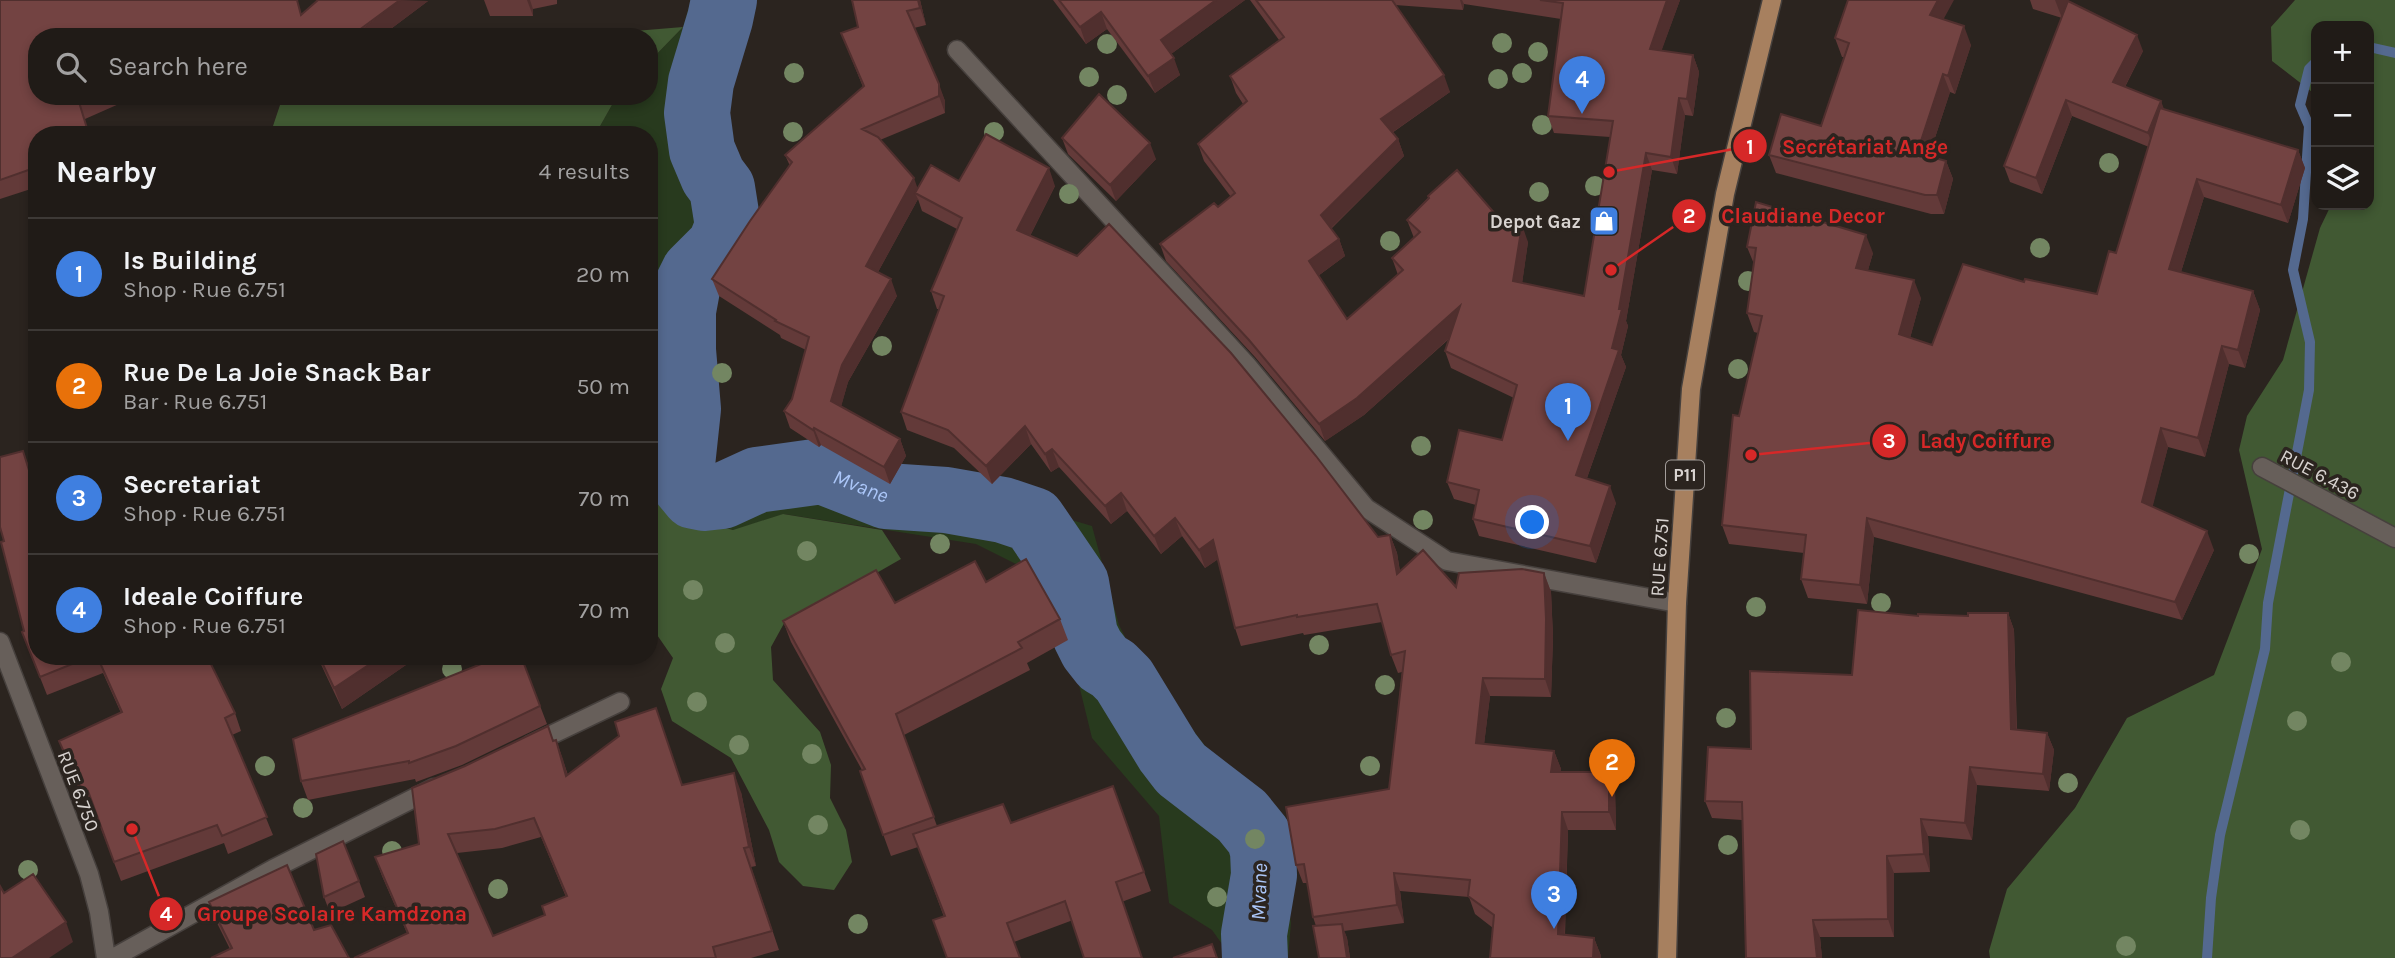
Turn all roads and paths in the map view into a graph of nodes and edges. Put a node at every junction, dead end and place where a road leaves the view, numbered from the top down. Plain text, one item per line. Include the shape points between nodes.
1 (1772, 0) edge
2 (957, 50) dead end
3 (2262, 467) dead end
4 (2395, 538) edge
5 (1677, 603) junction
6 (0, 642) edge
7 (620, 702) dead end
8 (514, 752) edge
9 (448, 782) edge
10 (106, 958) edge
11 (113, 958) edge
12 (1667, 958) edge

1 - 5 main road, RUE 6.751 / P11 via 1726,194 1691,389
2 - 5 street via 1246,364 1366,508 1447,561
3 - 4 street, RUE 6.436
5 - 12 main road, RUE 6.751 / P11
6 - 10 street, RUE 6.750 via 89,874
7 - 8 street
9 - 11 street via 273,869

